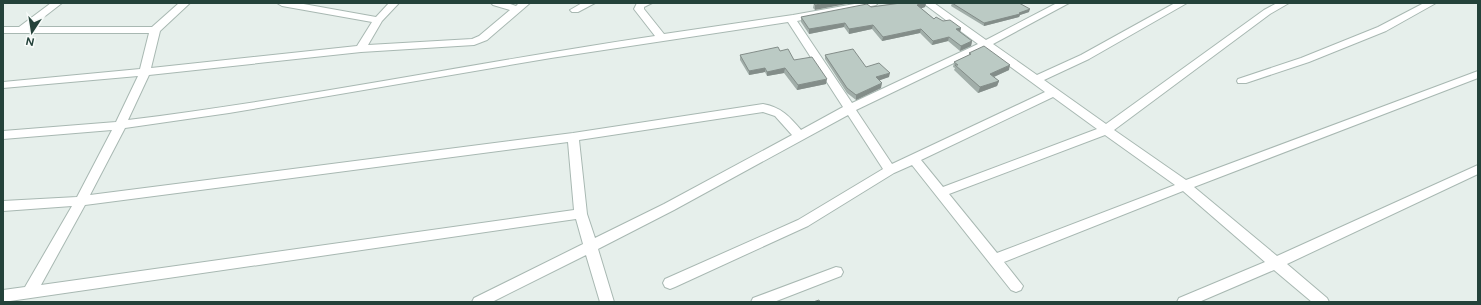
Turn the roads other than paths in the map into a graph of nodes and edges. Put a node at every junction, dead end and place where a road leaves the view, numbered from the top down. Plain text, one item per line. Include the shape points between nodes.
1 (57, 3) edge
2 (185, 3) edge
3 (282, 3) edge
4 (394, 3) edge
5 (496, 3) edge
6 (590, 3) edge
7 (648, 3) edge
8 (874, 3) edge
9 (928, 3) edge
10 (1064, 3) edge
11 (1182, 3) edge
12 (1284, 3) edge
13 (1431, 3) edge
14 (521, 6) edge
15 (576, 10) dead end
16 (790, 18) junction
17 (378, 20) junction
18 (3, 30) edge
19 (21, 30) junction
20 (155, 30) junction
21 (662, 38) junction
22 (986, 44) junction
23 (360, 49) junction
24 (145, 72) junction
25 (1476, 77) edge
26 (1037, 79) junction
27 (1242, 81) dead end
28 (3, 85) edge
29 (1054, 92) junction
30 (849, 109) junction
31 (120, 126) junction
32 (1106, 130) junction
33 (3, 135) edge
34 (799, 136) junction
35 (573, 137) junction
36 (913, 158) junction
37 (1478, 169) edge
38 (890, 170) junction
39 (1184, 185) junction
40 (940, 193) junction
41 (81, 201) junction
42 (3, 206) edge
43 (582, 214) junction
44 (591, 246) junction
45 (994, 260) junction
46 (1276, 263) junction
47 (836, 272) dead end
48 (670, 283) dead end
49 (1016, 286) dead end
50 (30, 292) junction
51 (3, 296) edge
52 (479, 302) edge
53 (607, 302) edge
54 (758, 302) edge
55 (1184, 302) edge
56 (1322, 302) edge

1 - 19 street
2 - 20 street
3 - 17 street
4 - 17 street
5 - 14 street
6 - 15 street
7 - 21 street via 640,5 639,9
8 - 16 street
9 - 22 street
10 - 22 street
11 - 26 street via 1084,57
12 - 32 street via 1267,12
13 - 27 street via 1382,29 1305,60
14 - 23 street via 474,42
16 - 21 street
16 - 30 street
17 - 23 street
18 - 19 street
19 - 20 street
20 - 24 street
21 - 31 street
22 - 26 street
22 - 30 street
23 - 24 street
24 - 28 street
24 - 31 street
25 - 39 street
26 - 29 street
29 - 32 street
29 - 36 street
30 - 34 street
30 - 38 street
31 - 33 street
31 - 41 street
32 - 39 street
32 - 40 street
34 - 35 street via 776,110 763,108
34 - 44 street
35 - 41 street
35 - 43 street
36 - 38 street
36 - 40 street
37 - 46 street
38 - 48 street via 803,223
39 - 45 street
39 - 46 street
40 - 45 street
41 - 42 street
41 - 50 street
43 - 44 street
43 - 50 street
44 - 52 street
44 - 53 street
45 - 49 street
46 - 55 street
46 - 56 street
47 - 54 street
50 - 51 street

